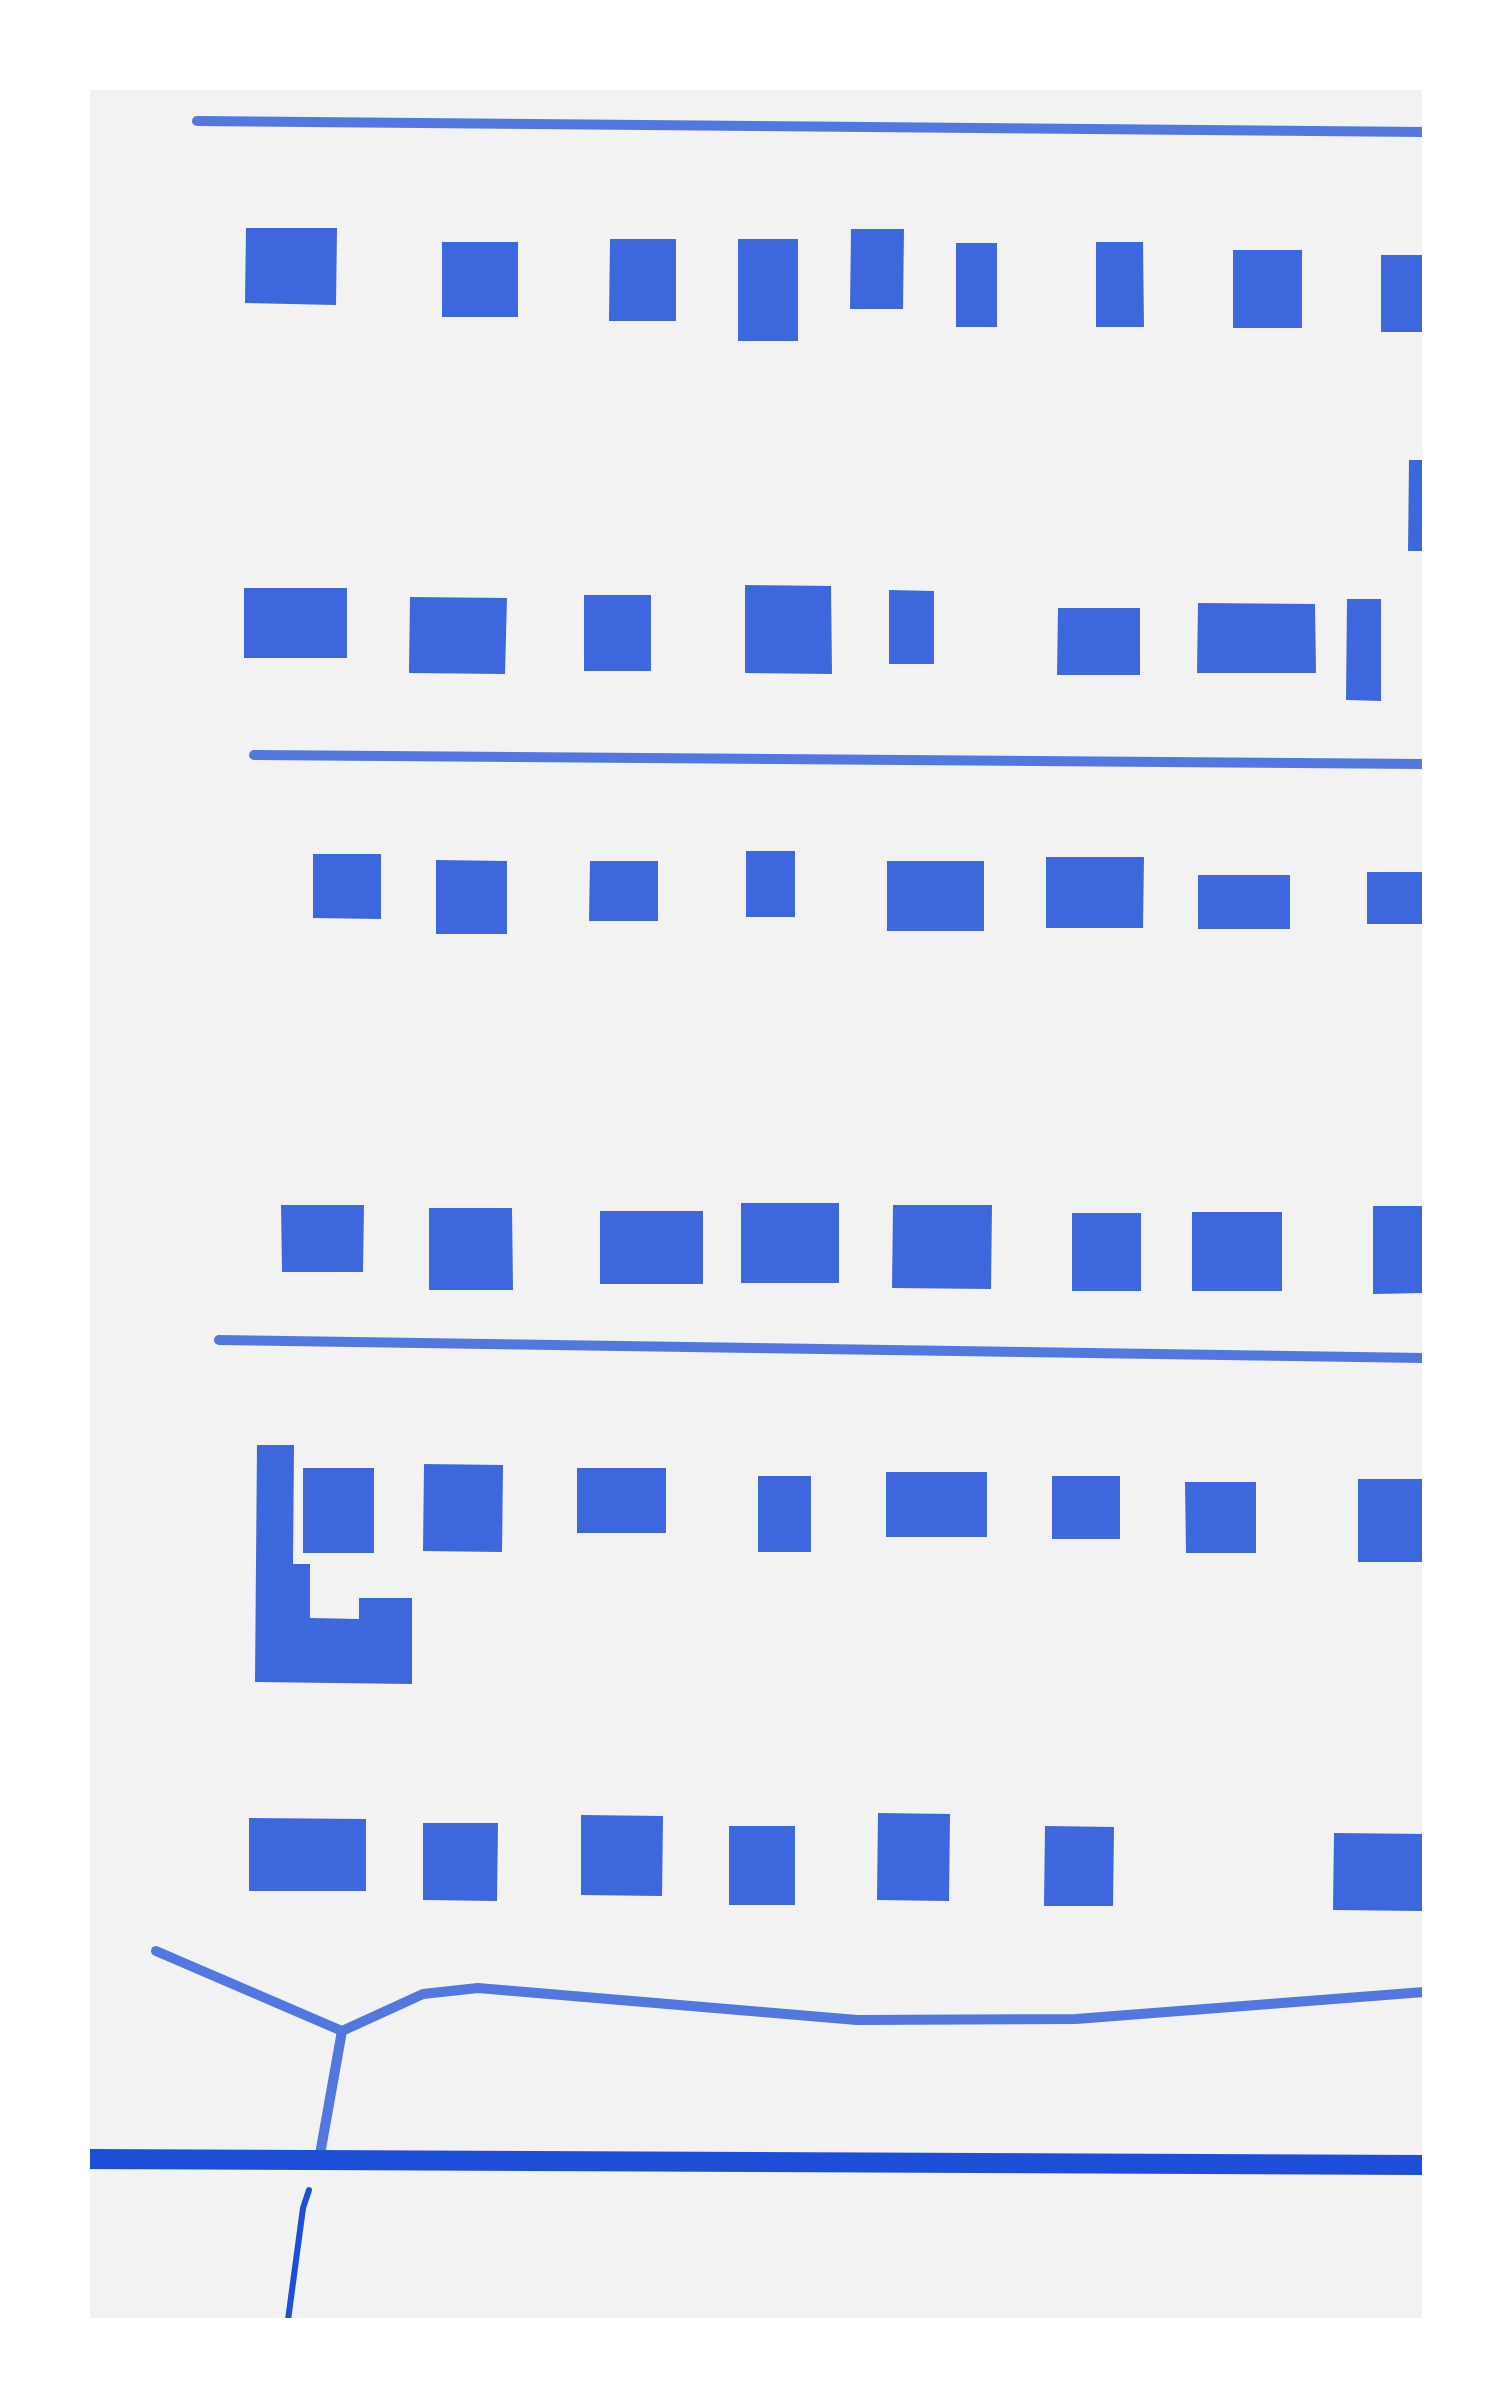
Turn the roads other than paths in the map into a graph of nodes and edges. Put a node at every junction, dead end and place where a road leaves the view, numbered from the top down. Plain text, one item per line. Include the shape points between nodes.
1 (197, 122) dead end
2 (1424, 132) edge
3 (254, 754) dead end
4 (1424, 764) edge
5 (218, 1340) dead end
6 (1424, 1358) edge
7 (156, 1950) dead end
8 (1424, 1992) edge
9 (342, 2031) junction
10 (88, 2159) edge
11 (319, 2160) junction
12 (1424, 2166) edge

1 - 2 street
3 - 4 street
5 - 6 street
7 - 9 street
8 - 9 street via 1076,2020 858,2020 478,1988 424,1994
9 - 11 street
10 - 11 main road
11 - 12 main road

